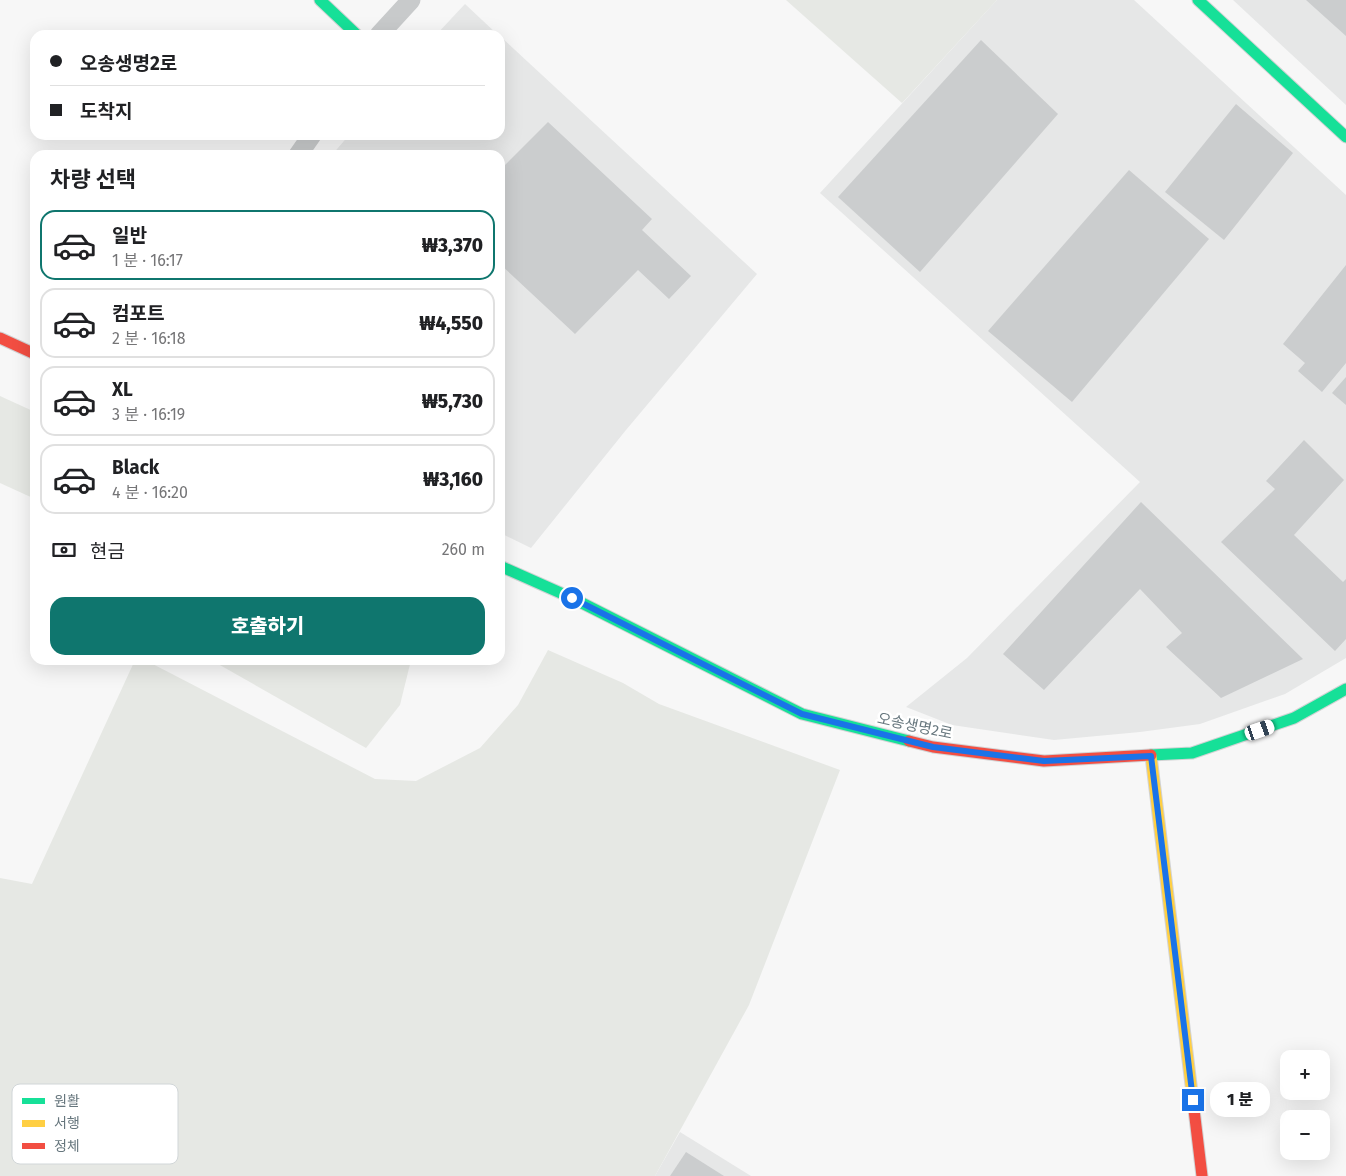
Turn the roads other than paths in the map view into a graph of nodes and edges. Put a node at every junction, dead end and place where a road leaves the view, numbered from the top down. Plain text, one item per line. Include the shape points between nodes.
1 (320, 0) edge
2 (410, 0) edge
3 (1198, 0) edge
4 (352, 30) edge
5 (383, 30) edge
6 (1346, 137) edge
7 (0, 338) edge
8 (30, 352) edge
9 (505, 568) edge
10 (1346, 689) edge
11 (1151, 756) junction
12 (1202, 1176) edge

1 - 4 street
2 - 5 street
3 - 6 street
7 - 8 street
9 - 11 street, 오송생명2로 via 572,598 802,714 933,747 1044,761
10 - 11 street, 오송생명2로 via 1294,718 1192,753
11 - 12 street

